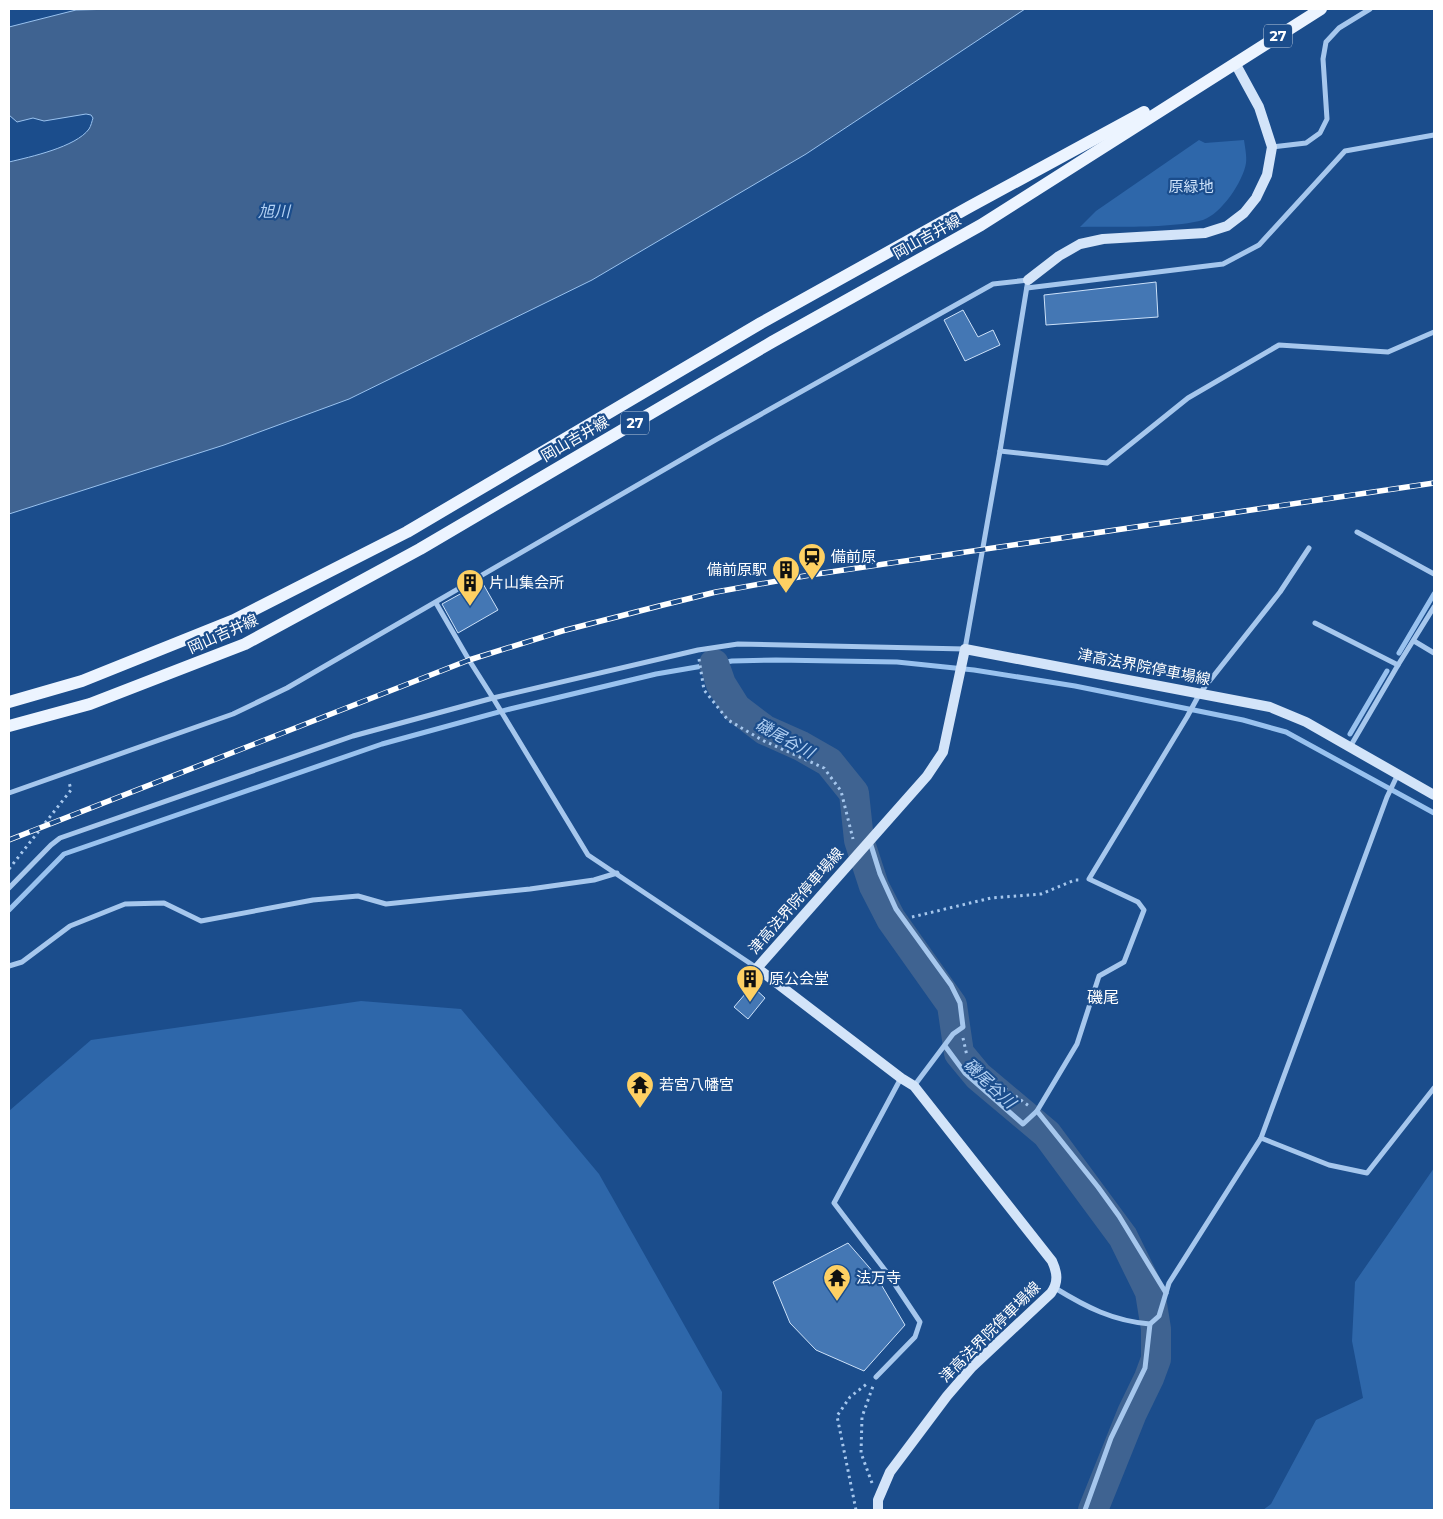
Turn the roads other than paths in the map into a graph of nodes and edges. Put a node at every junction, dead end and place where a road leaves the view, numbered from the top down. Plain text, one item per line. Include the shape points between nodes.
1 (1321, 9) edge
2 (1370, 9) edge
3 (1235, 63) junction
4 (1434, 135) edge
5 (1272, 147) junction
6 (1027, 284) junction
7 (1434, 332) edge
8 (1000, 451) junction
9 (1358, 532) dead end
10 (1309, 548) dead end
11 (1434, 574) edge
12 (436, 603) junction
13 (1434, 607) edge
14 (1315, 623) dead end
15 (1414, 641) junction
16 (1434, 653) edge
17 (964, 654) junction
18 (1398, 664) junction
19 (1200, 693) junction
20 (493, 698) junction
21 (9, 702) edge
22 (9, 726) edge
23 (1350, 746) junction
24 (1395, 779) junction
25 (9, 794) edge
26 (1434, 795) edge
27 (868, 843) junction
28 (617, 873) junction
29 (9, 888) edge
30 (9, 966) edge
31 (757, 968) junction
32 (945, 1046) junction
33 (901, 1078) junction
34 (914, 1086) junction
35 (1434, 1088) edge
36 (1037, 1111) junction
37 (1261, 1138) junction
38 (1055, 1288) junction
39 (1166, 1293) junction
40 (1151, 1324) junction
41 (876, 1377) road end
42 (878, 1505) edge
43 (1085, 1510) edge

1 - 3 main road, 岡山吉井線 / 27
2 - 5 street via 1339,28 1326,42 1323,59 1327,119 1320,133 1306,144
3 - 5 main road via 1259,107
3 - 21 main road, 岡山吉井線 / 27 via 770,319 398,536 234,620 82,681
3 - 22 main road, 岡山吉井線 / 27 via 981,225 772,342 420,549 245,644 90,704
4 - 6 street via 1345,151 1259,245 1223,264
5 - 6 main road via 1268,175 1256,198 1227,226 1205,233 1080,244 1059,256
6 - 8 street
6 - 12 street via 993,284 717,439
7 - 8 street via 1388,352 1279,345 1188,398 1107,463
8 - 17 street
9 - 11 street
10 - 19 street via 1280,592
12 - 20 street
12 - 25 street via 287,688 233,714
13 - 15 street
14 - 18 street
15 - 16 street
15 - 18 street
17 - 19 main road, 津高法界院停車場線
17 - 20 street via 738,644 698,650
17 - 27 main road, 津高法界院停車場線 via 943,752 927,776
18 - 23 street
19 - 23 main road, 津高法界院停車場線 via 1270,707
19 - 36 street via 1089,879 1138,902 1144,910 1124,962 1099,976 1077,1044
20 - 28 street via 588,855
20 - 29 street via 353,736 60,838
23 - 24 main road, 津高法界院停車場線
24 - 26 main road, 津高法界院停車場線
24 - 37 street
27 - 31 main road, 津高法界院停車場線
27 - 32 street via 902,919 951,985 960,1004 961,1028
28 - 30 street via 594,880 530,889 386,904 358,896 313,900 201,921 164,903 125,904 70,926 22,962
28 - 31 street
31 - 33 main road, 津高法界院停車場線
32 - 34 street
32 - 36 street via 964,1074 1023,1124
33 - 34 main road, 津高法界院停車場線
33 - 41 street via 834,1203 920,1322 915,1337
34 - 38 main road, 津高法界院停車場線 via 1052,1261 1056,1271
35 - 37 street via 1367,1173 1329,1165
36 - 39 street via 1114,1209
37 - 39 street via 1169,1283
38 - 40 street via 1088,1308 1121,1320
38 - 42 main road, 津高法界院停車場線 via 972,1367 947,1396 890,1472
39 - 40 street via 1159,1316
40 - 43 street via 1145,1368 1111,1438

